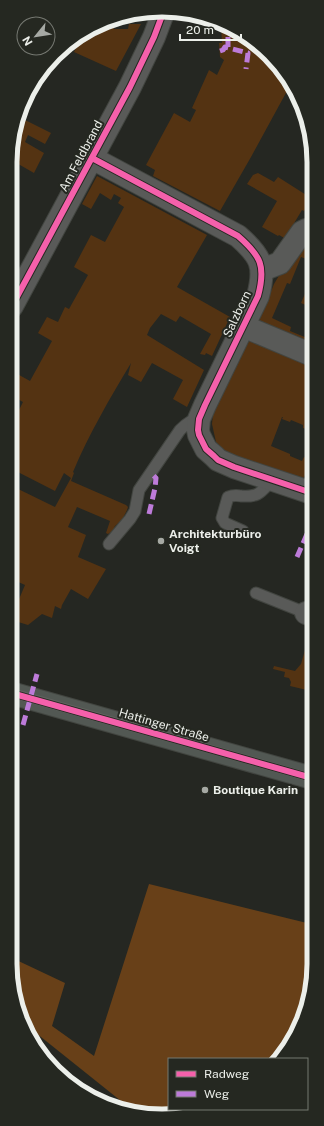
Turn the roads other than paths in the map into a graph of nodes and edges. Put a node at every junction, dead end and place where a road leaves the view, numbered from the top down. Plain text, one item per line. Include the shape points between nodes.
1 (161, 17) edge
2 (92, 158) junction
3 (307, 230) edge
4 (262, 270) junction
5 (17, 297) edge
6 (243, 326) junction
7 (307, 353) edge
8 (199, 420) junction
9 (272, 480) junction
10 (307, 491) edge
11 (243, 531) dead end
12 (109, 544) dead end
13 (256, 593) dead end
14 (307, 613) edge
15 (17, 695) edge
16 (307, 777) edge

1 - 2 street, Am Feldbrand via 145,57
2 - 4 street via 238,236 256,254
2 - 5 street, Am Feldbrand
3 - 4 street via 302,232 280,263
4 - 6 street, Salzborn via 258,296
6 - 7 street
6 - 8 street, Salzborn
8 - 9 street, Salzborn via 201,441 218,460
8 - 12 lane via 196,419 180,430 139,490 135,511
9 - 10 street, Salzborn
9 - 11 lane via 262,492 253,497 233,495 228,498 222,518 225,523
13 - 14 lane
15 - 16 street, Hattinger Straße

